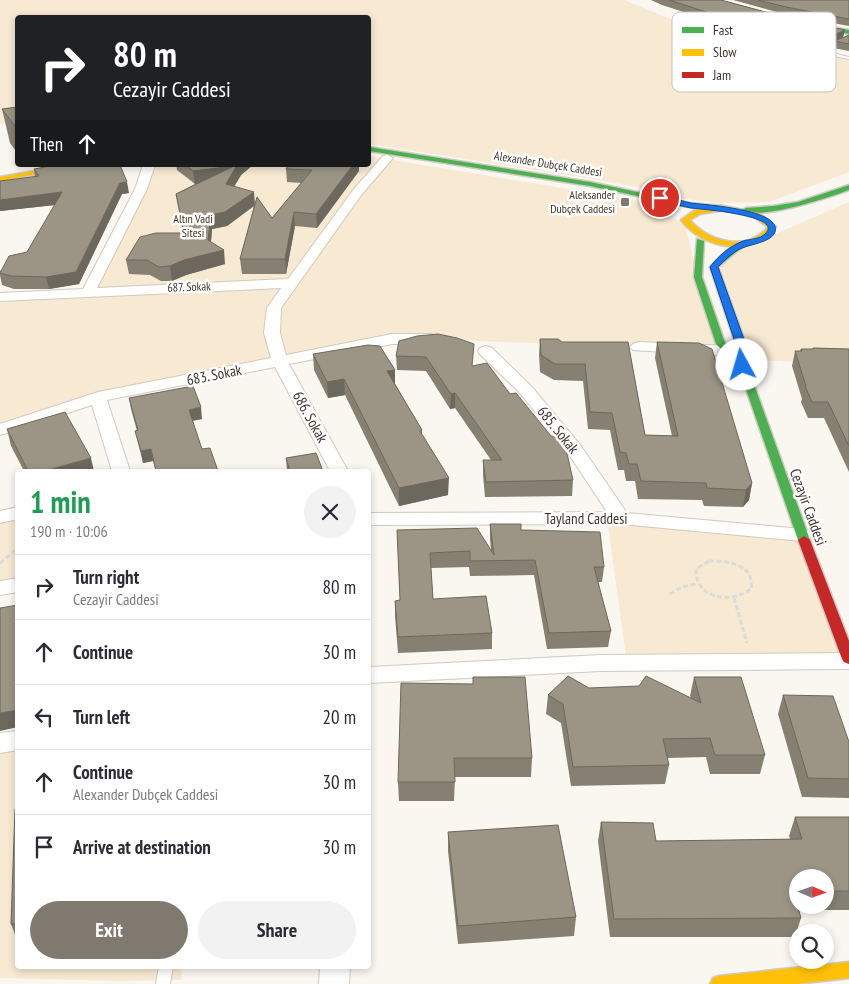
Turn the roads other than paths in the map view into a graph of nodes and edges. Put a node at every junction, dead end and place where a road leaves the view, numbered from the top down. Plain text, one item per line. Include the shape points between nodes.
1 (836, 30) edge
2 (849, 32) edge
3 (849, 37) edge
4 (836, 44) edge
5 (836, 55) edge
6 (849, 58) edge
7 (371, 149) edge
8 (371, 156) edge
9 (388, 158) junction
10 (70, 167) edge
11 (148, 167) edge
12 (0, 179) edge
13 (849, 187) edge
14 (723, 208) junction
15 (737, 210) junction
16 (677, 216) junction
17 (783, 230) dead end
18 (768, 236) junction
19 (700, 237) junction
20 (746, 243) junction
21 (292, 283) junction
22 (88, 292) junction
23 (0, 297) edge
24 (431, 339) edge
25 (730, 345) junction
26 (638, 347) dead end
27 (486, 351) dead end
28 (280, 362) junction
29 (98, 398) junction
30 (0, 430) edge
31 (120, 469) edge
32 (338, 469) edge
33 (15, 513) edge
34 (0, 517) edge
35 (621, 518) junction
36 (371, 520) edge
37 (802, 535) junction
38 (15, 586) edge
39 (0, 588) edge
40 (849, 660) edge
41 (371, 675) edge
42 (15, 740) edge
43 (0, 743) edge
44 (166, 969) edge
45 (335, 969) edge
46 (849, 970) edge
47 (163, 984) edge
48 (334, 984) edge
49 (719, 984) edge

1 - 2 main road
3 - 4 lane
5 - 6 lane
7 - 14 main road, Alexander Dubçek Caddesi via 590,184 689,205
8 - 9 main road, Alexander Dubçek Caddesi
9 - 16 main road, Alexander Dubçek Caddesi via 634,200
9 - 21 street via 358,192
10 - 12 main road
11 - 22 street via 141,189
13 - 15 main road via 783,209
14 - 15 main road
14 - 16 main road
15 - 18 main road via 768,222 772,227
16 - 19 main road
17 - 18 main road
18 - 20 main road
19 - 20 main road
19 - 25 main road, Cezayir Caddesi via 698,277
20 - 25 main road, Cezayir Caddesi via 722,257 714,267
21 - 22 street, 687. Sokak
21 - 28 street via 274,308 272,333
22 - 23 street, 687. Sokak
24 - 28 street, 683. Sokak via 392,339
25 - 26 street
25 - 37 main road, Cezayir Caddesi via 742,365
27 - 35 street, 685. Sokak via 526,390 575,450
28 - 29 street, 683. Sokak
28 - 32 street, 686. Sokak
29 - 30 street, 683. Sokak
29 - 31 street
33 - 34 street
35 - 36 street, Tayland Caddesi
35 - 37 street, Tayland Caddesi
37 - 40 main road, Cezayir Caddesi
38 - 39 street
40 - 41 street via 600,664
42 - 43 street
44 - 47 lane
45 - 48 street
46 - 49 main road

